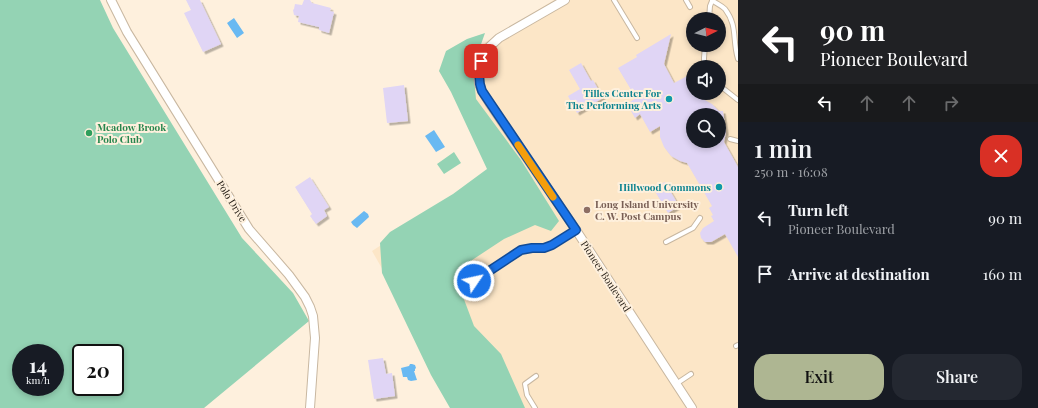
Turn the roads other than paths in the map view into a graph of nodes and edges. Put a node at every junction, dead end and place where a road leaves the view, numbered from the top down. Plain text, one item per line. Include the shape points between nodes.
1 (111, 0) edge
2 (565, 0) edge
3 (614, 0) edge
4 (686, 0) edge
5 (712, 0) edge
6 (690, 7) dead end
7 (710, 12) edge
8 (637, 38) dead end
9 (738, 59) edge
10 (726, 91) edge
11 (738, 100) edge
12 (730, 139) dead end
13 (738, 141) edge
14 (700, 218) dead end
15 (576, 230) junction
16 (666, 242) dead end
17 (474, 281) dead end
18 (690, 374) dead end
19 (536, 376) dead end
20 (676, 384) junction
21 (310, 408) edge
22 (535, 408) edge
23 (692, 408) edge

1 - 21 street, Polo Drive via 127,32 249,229 289,275 310,307 315,327
2 - 15 street, Pioneer Boulevard via 499,38 486,50 478,76 482,91
3 - 8 lane
4 - 6 lane
5 - 7 lane
5 - 9 lane via 724,7 734,22
10 - 11 lane
12 - 13 lane
14 - 16 lane via 693,228
15 - 17 lane via 544,248 521,250
15 - 20 street, Pioneer Boulevard
18 - 20 lane
19 - 22 lane via 525,384 527,395
20 - 23 street, Pioneer Boulevard

